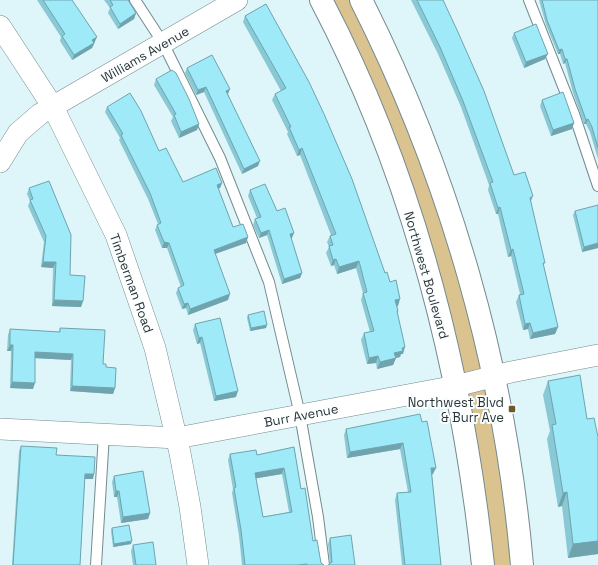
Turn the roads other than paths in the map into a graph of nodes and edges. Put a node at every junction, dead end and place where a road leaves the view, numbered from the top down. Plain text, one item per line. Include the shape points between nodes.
1 (135, 0) edge
2 (237, 0) edge
3 (321, 0) edge
4 (361, 0) edge
5 (529, 0) edge
6 (0, 26) edge
7 (163, 43) junction
8 (53, 107) junction
9 (2, 154) edge
10 (598, 186) edge
11 (598, 355) edge
12 (495, 376) junction
13 (456, 386) junction
14 (300, 415) junction
15 (0, 429) edge
16 (104, 434) junction
17 (177, 438) junction
18 (96, 565) edge
19 (198, 565) edge
20 (324, 565) edge
21 (483, 565) edge
22 (522, 565) edge

1 - 7 lane
2 - 7 street, Williams Avenue
3 - 13 main road, Northwest Boulevard via 347,49 384,136 432,282
4 - 12 main road via 400,82 429,152 454,225
5 - 10 lane via 574,114
6 - 8 street, Timberman Road
7 - 8 street, Williams Avenue
7 - 14 lane via 220,158 269,282
8 - 9 street, Williams Avenue via 28,123
8 - 17 street, Timberman Road via 116,235 155,348
11 - 12 street, Burr Avenue
12 - 13 street, Burr Avenue
12 - 22 main road via 518,518
13 - 14 street, Burr Avenue
13 - 21 main road, Northwest Boulevard
14 - 17 street, Burr Avenue
14 - 20 lane
15 - 16 street, Burr Avenue
16 - 17 street, Burr Avenue
16 - 18 lane
17 - 19 street, Timberman Road

